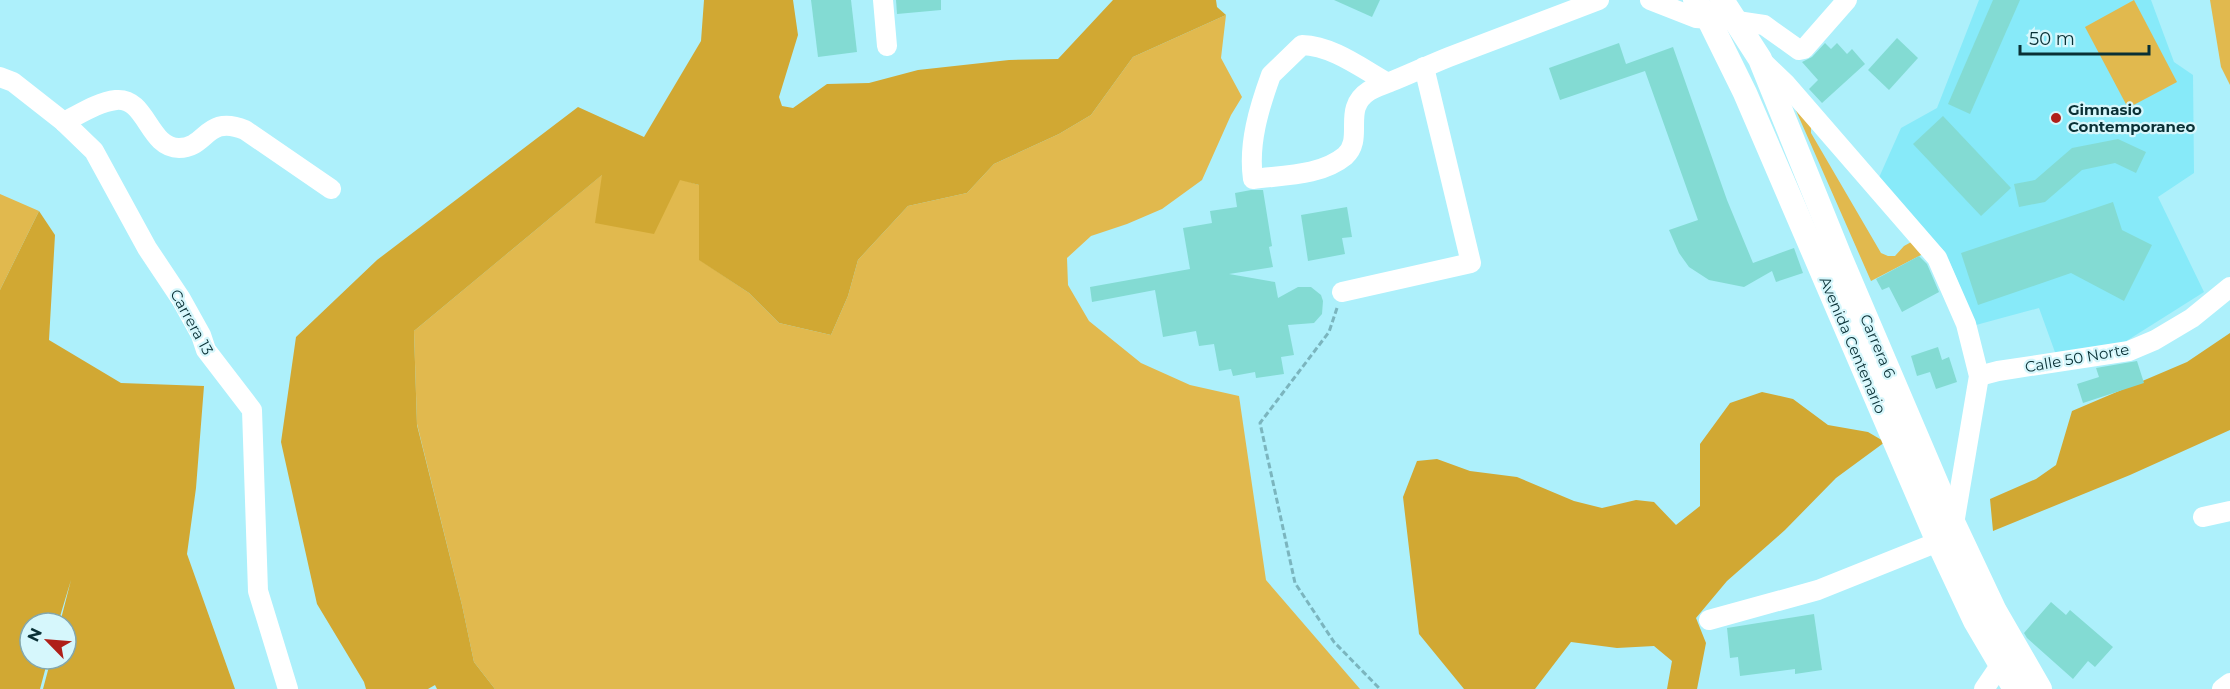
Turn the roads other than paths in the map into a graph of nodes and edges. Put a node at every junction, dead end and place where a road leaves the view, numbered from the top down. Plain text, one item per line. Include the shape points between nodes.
1 (883, 0) edge
2 (1599, 0) edge
3 (1650, 0) edge
4 (1722, 0) edge
5 (1846, 0) edge
6 (1702, 10) edge
7 (1737, 21) junction
8 (887, 46) dead end
9 (1760, 59) junction
10 (1424, 67) junction
11 (0, 77) edge
12 (1388, 83) junction
13 (64, 122) junction
14 (331, 189) dead end
15 (2230, 287) edge
16 (1342, 292) road end
17 (1978, 376) junction
18 (2230, 511) edge
19 (2203, 517) dead end
20 (1954, 524) junction
21 (1938, 542) junction
22 (1709, 620) dead end
23 (2001, 664) junction
24 (2230, 683) edge
25 (288, 689) edge
26 (1984, 689) edge
27 (2015, 689) edge
28 (2040, 689) edge
29 (2222, 689) edge

1 - 8 street
2 - 10 street
3 - 6 street via 1696,18
4 - 7 main road, Carrera 6
5 - 7 street via 1804,49 1795,48 1767,27
6 - 7 street
6 - 21 main road, Avenida Centenario via 1749,104
7 - 9 main road, Carrera 6
9 - 17 street via 1937,258 1966,324
9 - 20 main road, Carrera 6
10 - 12 street
10 - 16 street via 1471,262
11 - 13 street, Carrera 13 via 14,82
12 - 12 street via 1358,100 1353,113 1353,142 1347,154 1317,170 1253,179 1250,158 1271,75 1302,45 1327,49
13 - 14 street via 118,100 135,107 165,144 180,148 195,143 208,130 233,125
13 - 25 street, Carrera 13 via 94,151 147,248 181,299 206,350 252,410 258,591
15 - 17 street, Calle 50 Norte via 2192,318 2128,351
17 - 20 street
18 - 19 street
20 - 28 main road, Carrera 6 via 1995,610
21 - 22 street via 1818,590
21 - 23 main road, Avenida Centenario
23 - 26 street
23 - 27 main road, Avenida Centenario
24 - 29 street

